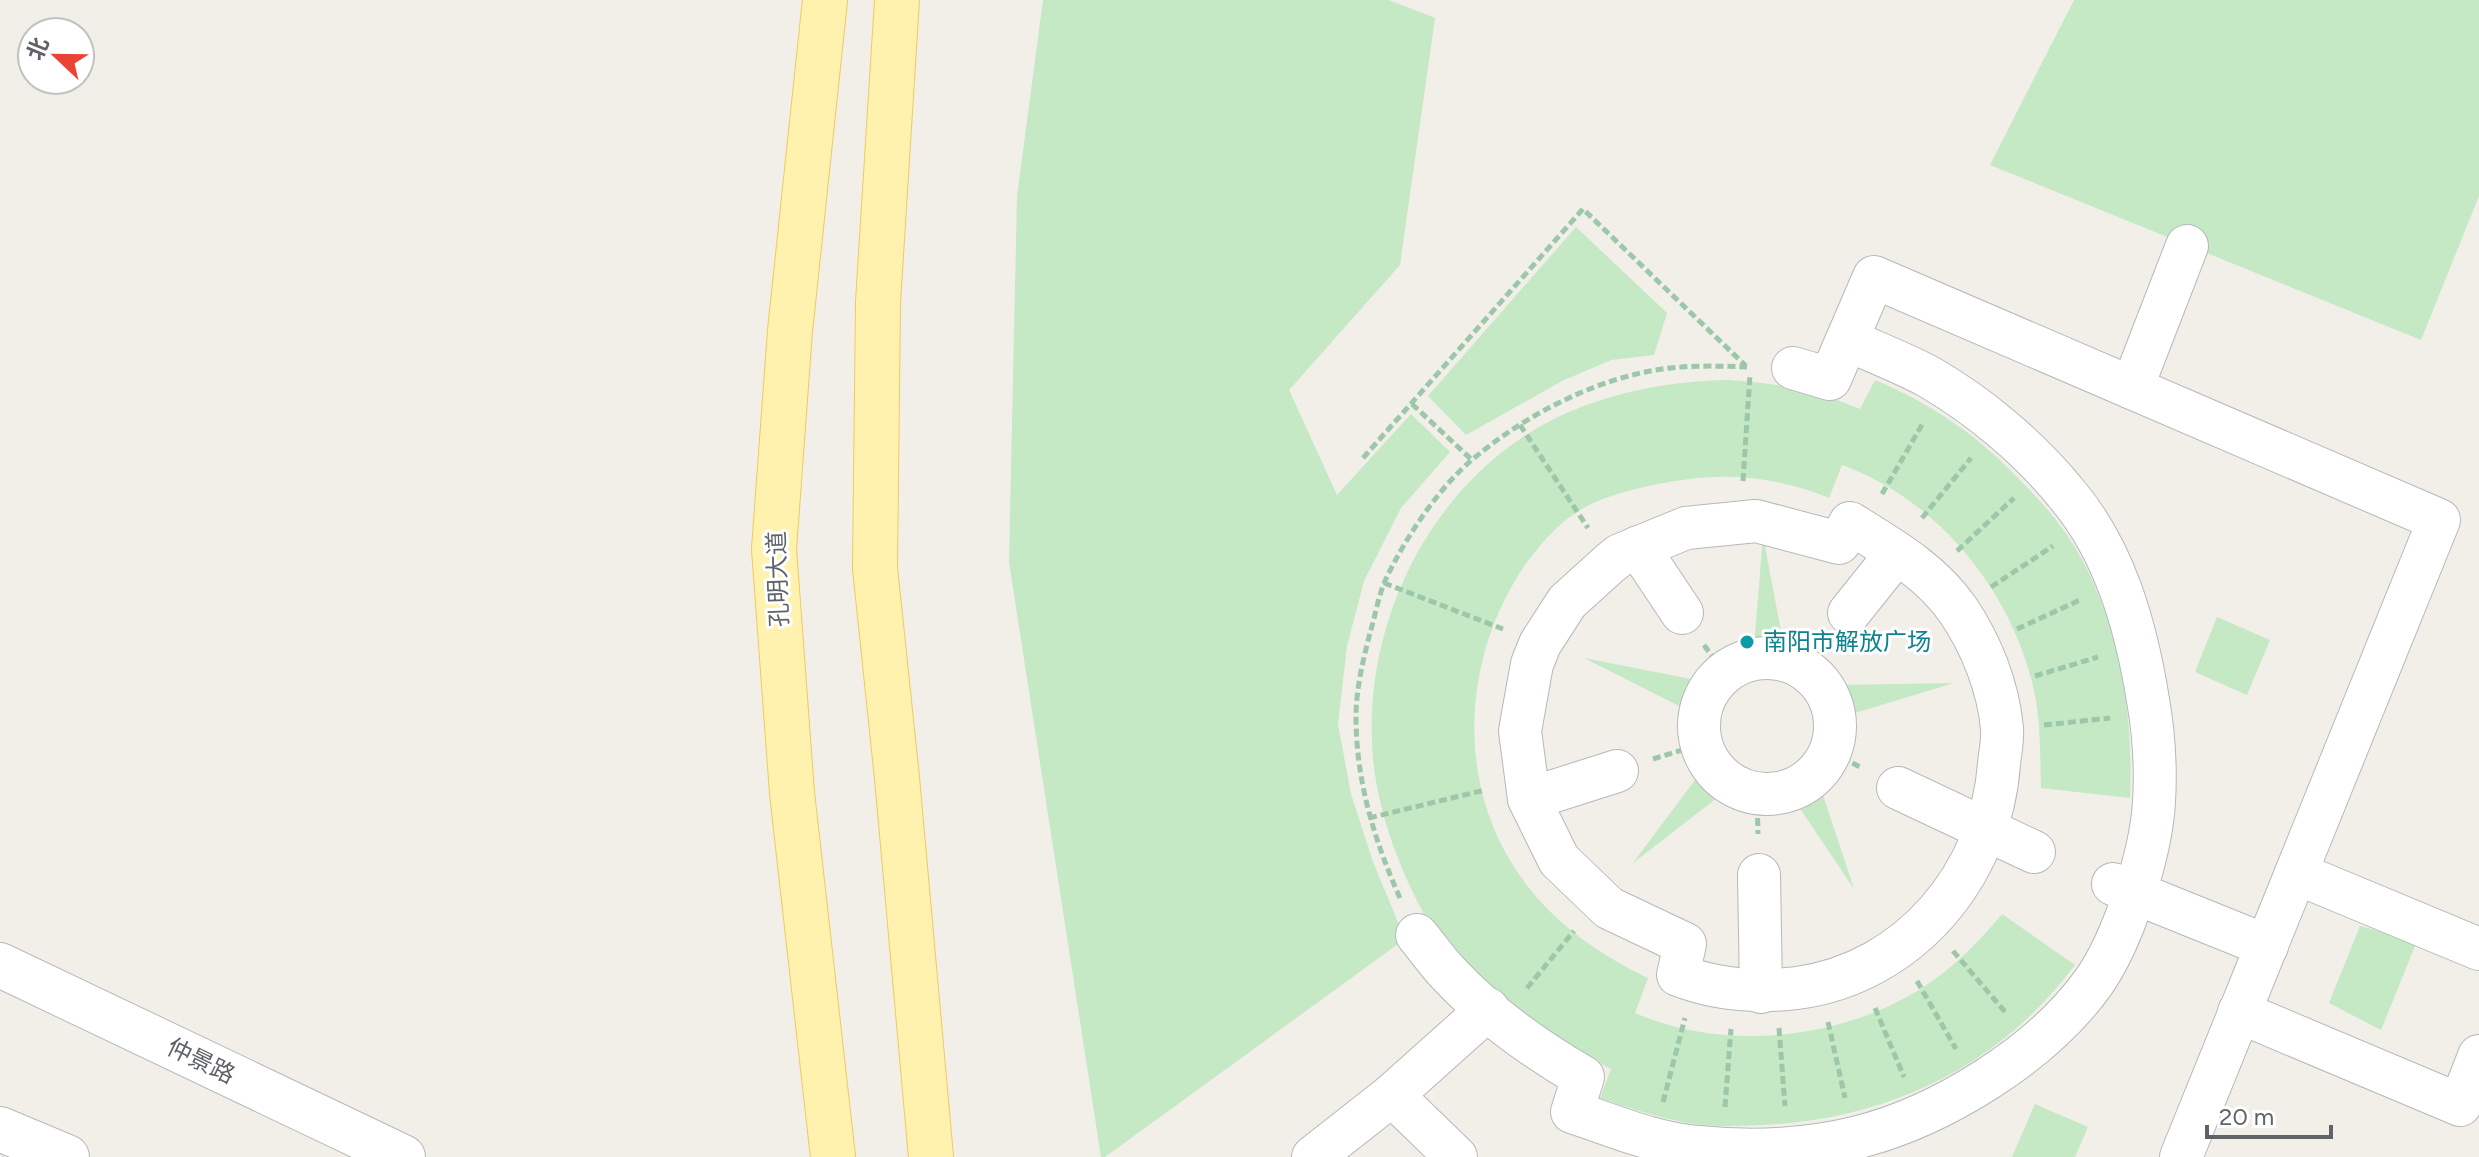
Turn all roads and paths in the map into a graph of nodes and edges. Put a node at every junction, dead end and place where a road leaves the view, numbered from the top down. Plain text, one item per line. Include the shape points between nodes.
1 (825, 0) edge
2 (897, 0) edge
3 (2187, 246) dead end
4 (1848, 340) junction
5 (1747, 367) junction
6 (1793, 368) joint
7 (1750, 381) dead end
8 (2132, 388) junction
9 (1412, 404) junction
10 (1924, 420) dead end
11 (1520, 425) junction
12 (1973, 456) dead end
13 (1363, 458) dead end
14 (1472, 460) junction
15 (1743, 476) dead end
16 (1887, 484) dead end
17 (2015, 497) dead end
18 (1578, 511) dead end
19 (1926, 513) dead end
20 (2056, 544) dead end
21 (1638, 547) junction
22 (1960, 548) dead end
23 (1897, 553) junction
24 (1384, 583) junction
25 (1991, 586) dead end
26 (2084, 598) dead end
27 (1682, 613) dead end
28 (1849, 613) dead end
29 (1493, 624) dead end
30 (2015, 630) dead end
31 (2102, 656) dead end
32 (2031, 678) dead end
33 (2113, 718) dead end
34 (2039, 725) dead end
35 (1617, 771) dead end
36 (1898, 788) dead end
37 (1482, 790) dead end
38 (1529, 799) junction
39 (1369, 818) junction
40 (1986, 830) junction
41 (2034, 852) dead end
42 (2296, 873) junction
43 (1759, 875) dead end
44 (2124, 888) junction
45 (1572, 933) dead end
46 (1417, 935) joint
47 (2267, 946) junction
48 (2479, 949) edge
49 (1961, 959) dead end
50 (0, 965) edge
51 (1921, 989) dead end
52 (1761, 992) junction
53 (1505, 1002) junction
54 (1877, 1011) dead end
55 (2239, 1012) junction
56 (2008, 1016) dead end
57 (1829, 1027) dead end
58 (1683, 1029) dead end
59 (1780, 1034) dead end
60 (1730, 1036) dead end
61 (1958, 1053) dead end
62 (2479, 1056) edge
63 (1905, 1079) dead end
64 (1392, 1095) junction
65 (1846, 1100) dead end
66 (1786, 1109) dead end
67 (1724, 1111) dead end
68 (1660, 1115) dead end
69 (0, 1129) edge
70 (67, 1157) edge
71 (403, 1157) edge
72 (833, 1157) edge
73 (931, 1157) edge
74 (1313, 1157) edge
75 (1456, 1157) edge
76 (2181, 1157) edge

1 - 72 main road, 孔明大道 via 790,331 774,549 792,793
2 - 73 main road via 878,302 875,568
3 - 8 street
4 - 6 street via 1830,379
4 - 8 street via 1874,277
4 - 44 street via 1929,377 1988,418 2067,493 2101,545 2128,606 2155,739 2154,805
5 - 6 path
5 - 9 path via 1583,209
5 - 11 path via 1662,369 1617,380
7 - 15 path
8 - 42 street via 2439,520
9 - 13 path
9 - 14 path
10 - 16 path
11 - 14 path
11 - 18 path
12 - 19 path
14 - 24 path via 1427,510
17 - 22 path
20 - 25 path
21 - 23 street via 1686,528 1756,521 1839,543 1850,523
21 - 27 street
21 - 38 street via 1620,555 1567,602 1540,644 1520,731
23 - 28 street
23 - 40 street via 1921,569 1956,607 1978,644 1994,689 2002,730 1997,795
24 - 29 path
24 - 39 path via 1364,657 1356,715
26 - 30 path
31 - 32 path
33 - 34 path
35 - 38 street
36 - 40 street
37 - 39 path
38 - 52 street via 1559,860 1609,908 1685,944 1678,975
39 - 46 path
40 - 41 street
40 - 52 street via 1968,872 1927,924 1898,950 1858,972 1818,985
42 - 47 street
42 - 48 street
43 - 52 street
44 - 47 street
44 - 53 street via 2120,934 2093,983 2052,1029 1961,1094 1909,1120 1855,1138 1807,1146 1694,1147 1572,1112 1583,1077 1542,1053
45 - 53 path
46 - 53 street via 1449,974
47 - 55 street
49 - 56 path
50 - 71 main road, 仲景路
51 - 61 path
53 - 64 street
54 - 63 path
55 - 62 street via 2460,1105
55 - 76 street
57 - 65 path
58 - 68 path
59 - 66 path
60 - 67 path
64 - 74 street
64 - 75 street
69 - 70 main road

